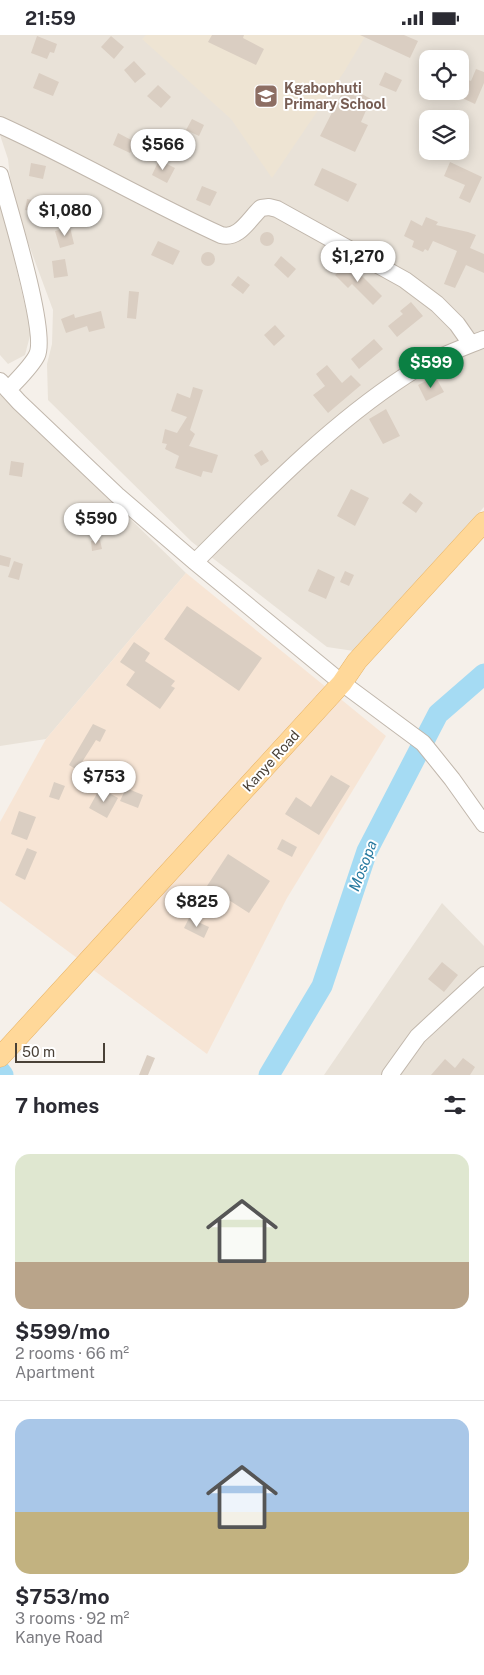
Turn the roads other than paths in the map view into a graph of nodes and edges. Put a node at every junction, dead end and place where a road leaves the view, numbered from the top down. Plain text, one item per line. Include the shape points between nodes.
1 (0, 125) edge
2 (0, 175) edge
3 (477, 342) edge
4 (4, 386) edge
5 (484, 522) edge
6 (195, 563) junction
7 (342, 683) junction
8 (484, 824) edge
9 (484, 975) edge
10 (0, 1057) edge
11 (390, 1075) edge

1 - 3 street via 220,235 239,233 261,208 277,209 405,280 437,304
2 - 4 street via 40,339 37,356
3 - 6 street via 406,375 375,397 278,479
4 - 6 street via 117,495
5 - 7 main road, Kanye Road via 357,661
6 - 7 street
7 - 8 street via 423,743
7 - 10 main road, Kanye Road
9 - 11 street via 418,1036

